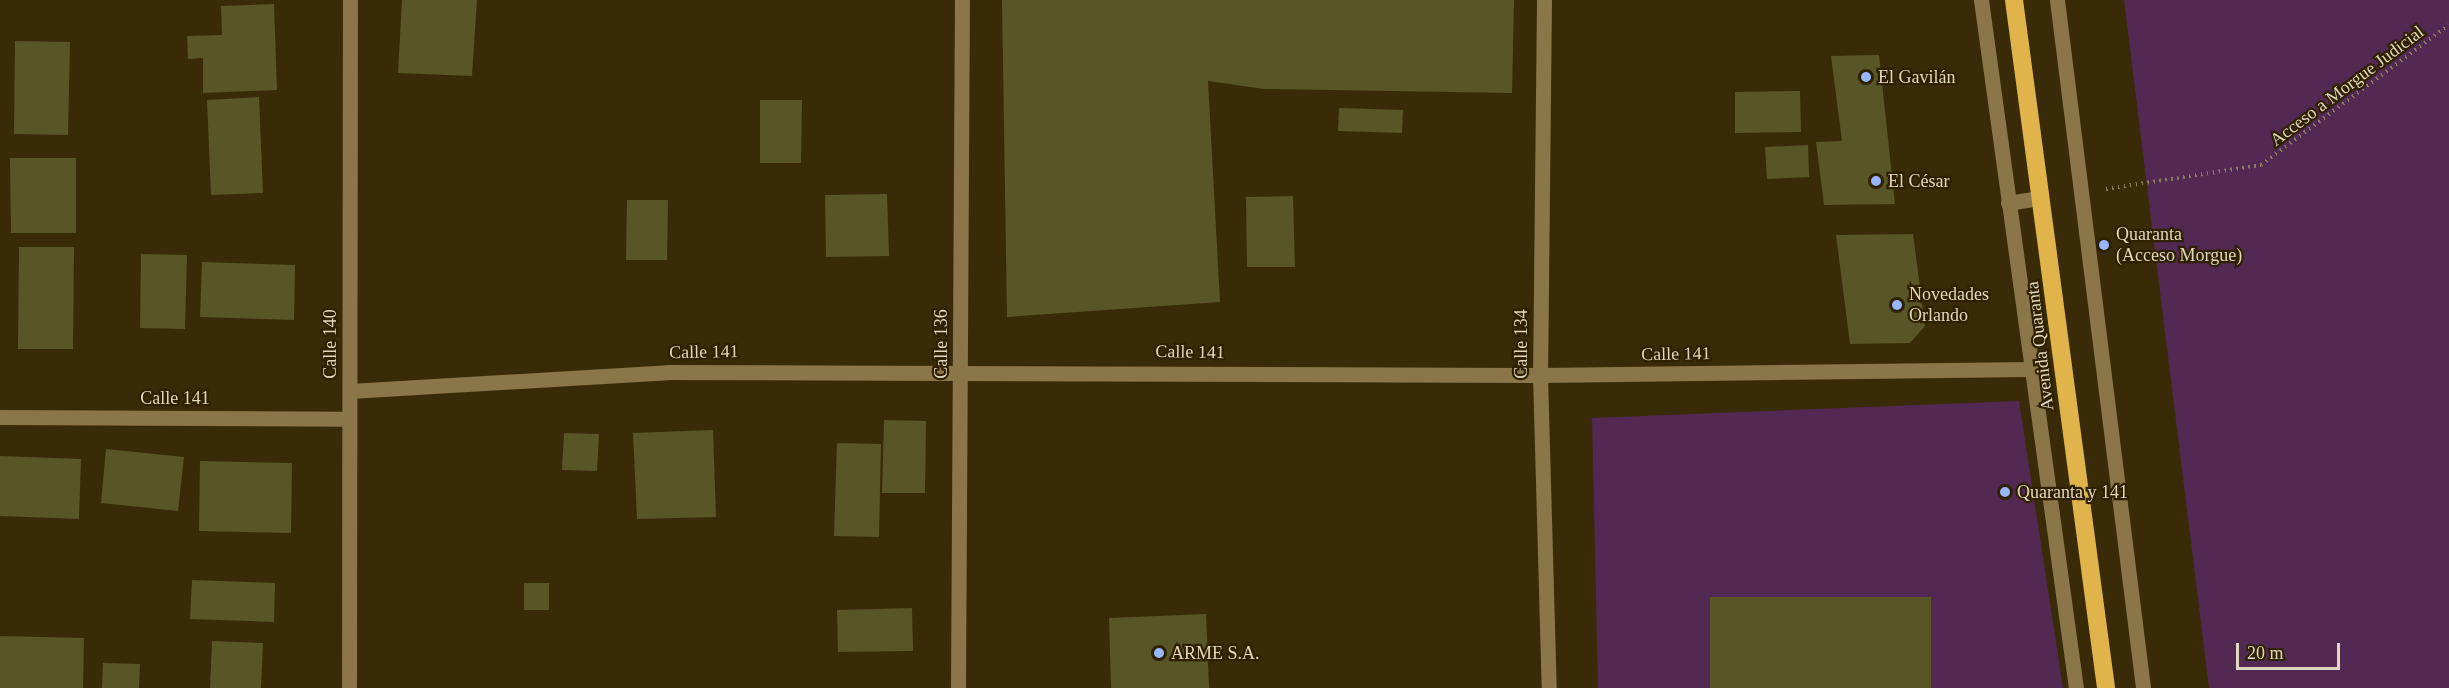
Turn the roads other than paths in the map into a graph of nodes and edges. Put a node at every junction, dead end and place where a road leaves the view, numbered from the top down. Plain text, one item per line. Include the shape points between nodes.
1 (350, 0) edge
2 (963, 0) edge
3 (1544, 0) edge
4 (1981, 0) edge
5 (2014, 0) edge
6 (2057, 0) edge
7 (2041, 198) junction
8 (2008, 203) junction
9 (960, 369) junction
10 (2031, 369) junction
11 (1540, 375) junction
12 (350, 391) junction
13 (0, 417) edge
14 (349, 419) junction
15 (349, 688) edge
16 (958, 688) edge
17 (1549, 688) edge
18 (2076, 688) edge
19 (2106, 688) edge
20 (2143, 688) edge

1 - 12 street, Calle 140
2 - 9 street, Calle 136
3 - 11 street, Calle 134
4 - 8 street
5 - 7 highway, Avenida Quaranta
6 - 20 street
7 - 8 street
7 - 19 highway, Avenida Quaranta
8 - 10 street
9 - 11 street, Calle 141
9 - 12 street, Calle 141 via 667,372
9 - 16 street, Calle 136
10 - 11 street, Calle 141
10 - 18 street
11 - 17 street, Calle 134
12 - 14 street, Calle 140
13 - 14 street, Calle 141
14 - 15 street, Calle 140

